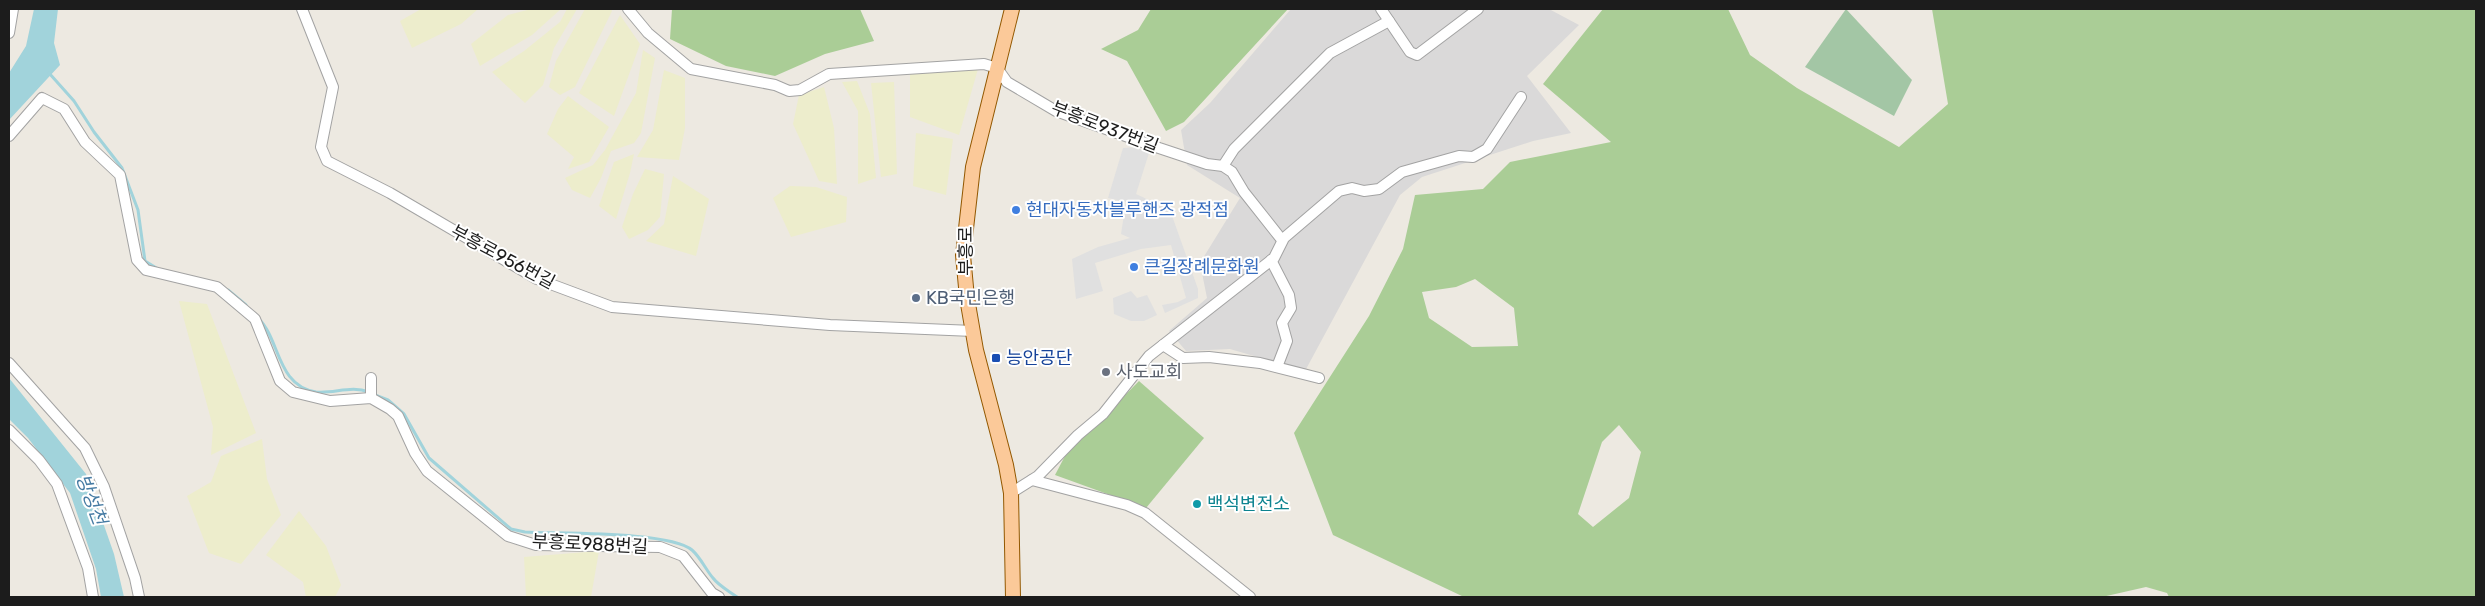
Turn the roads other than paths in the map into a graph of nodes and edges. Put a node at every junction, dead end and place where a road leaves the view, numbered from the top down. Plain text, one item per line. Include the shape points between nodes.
1 (13, 9) edge
2 (302, 9) edge
3 (628, 9) edge
4 (1012, 9) edge
5 (1381, 9) edge
6 (1478, 9) edge
7 (1389, 21) junction
8 (9, 33) edge
9 (998, 68) junction
10 (1521, 97) dead end
11 (9, 136) edge
12 (1223, 166) junction
13 (1282, 240) junction
14 (1272, 260) junction
15 (973, 331) junction
16 (1162, 345) junction
17 (9, 363) edge
18 (1278, 367) junction
19 (371, 378) dead end
20 (1319, 378) dead end
21 (371, 398) junction
22 (9, 430) edge
23 (1032, 480) junction
24 (1011, 493) junction
25 (93, 597) edge
26 (139, 597) edge
27 (719, 597) edge
28 (1013, 597) edge
29 (1250, 597) edge

1 - 8 street
2 - 15 street, 부흥로956번길 via 333,86 321,147 327,161 390,193 537,279 612,308 830,325
3 - 9 street via 648,33 691,68 776,85 789,91 800,90 829,74 857,70 984,64
4 - 9 main road, 부흥로
5 - 7 street
6 - 7 street via 1417,55 1410,52
7 - 12 street via 1330,53 1234,149
9 - 12 street, 부흥로937번길 via 1008,82 1056,111 1206,164
9 - 15 main road, 부흥로 via 967,203 963,255
10 - 13 street via 1487,149 1472,157 1459,156 1402,172 1379,190 1352,188 1339,191
11 - 21 street via 42,98 64,109 85,142 120,175 137,260 146,270 217,287 254,319 280,382 293,392 330,401
12 - 13 street via 1232,172
13 - 14 street
14 - 16 street
14 - 18 street via 1289,294 1291,308 1282,323 1287,341
15 - 24 main road, 부흥로
16 - 18 street via 1182,358 1209,357
16 - 23 street via 1148,356 1102,414
17 - 26 street via 85,448 104,487
18 - 20 street
19 - 21 street
21 - 27 street, 부흥로988번길 via 398,416 427,471 508,536 536,544 660,547 683,556 712,593
22 - 25 street via 57,484 88,568
23 - 24 street
23 - 29 street via 1145,513
24 - 28 main road, 부흥로

